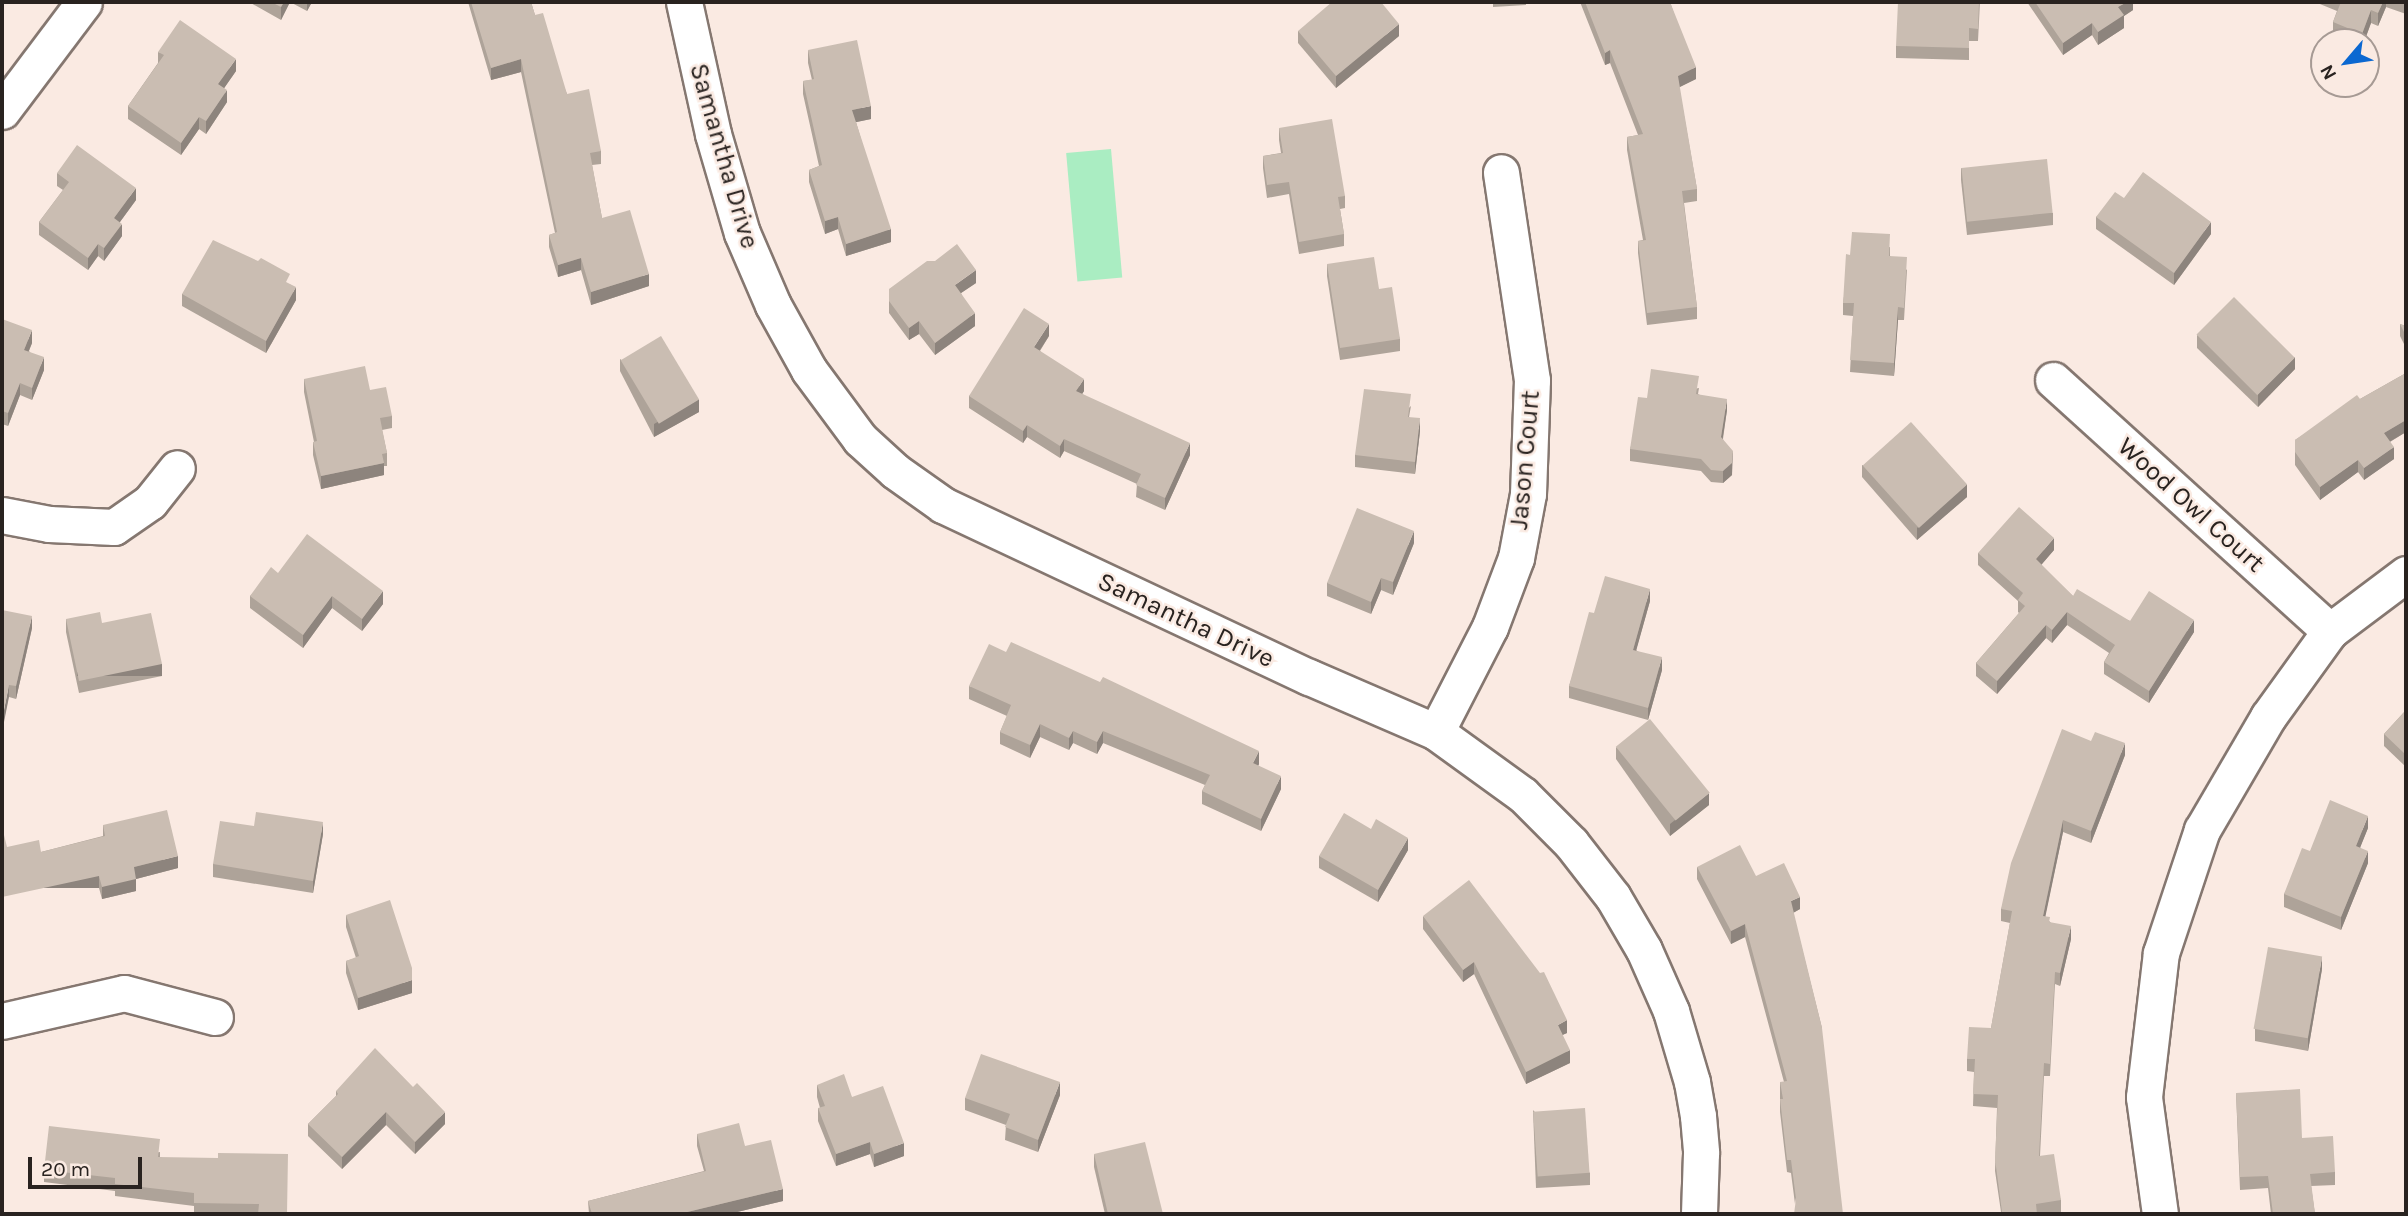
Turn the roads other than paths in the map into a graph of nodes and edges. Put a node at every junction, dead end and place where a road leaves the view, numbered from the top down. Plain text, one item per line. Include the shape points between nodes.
1 (84, 2) edge
2 (684, 2) edge
3 (2, 111) edge
4 (1501, 172) dead end
5 (2053, 380) dead end
6 (177, 468) dead end
7 (2, 515) edge
8 (2406, 574) edge
9 (2330, 631) junction
10 (1436, 732) junction
11 (215, 1017) dead end
12 (2, 1021) edge
13 (1699, 1214) edge
14 (2160, 1214) edge

1 - 3 street
2 - 10 street, Samantha Drive via 713,134 742,233 773,305 809,370 860,439 943,505 1284,666
4 - 10 street, Jason Court via 1532,380 1528,494 1516,558 1494,615
5 - 9 street, Wood Owl Court
6 - 7 street via 150,502 114,527 49,524
8 - 9 street
9 - 14 street via 2269,717 2202,830 2161,953 2144,1097
10 - 13 street, Samantha Drive via 1523,795 1571,843 1613,897 1644,950 1671,1011 1692,1082 1701,1153
11 - 12 street via 124,993

